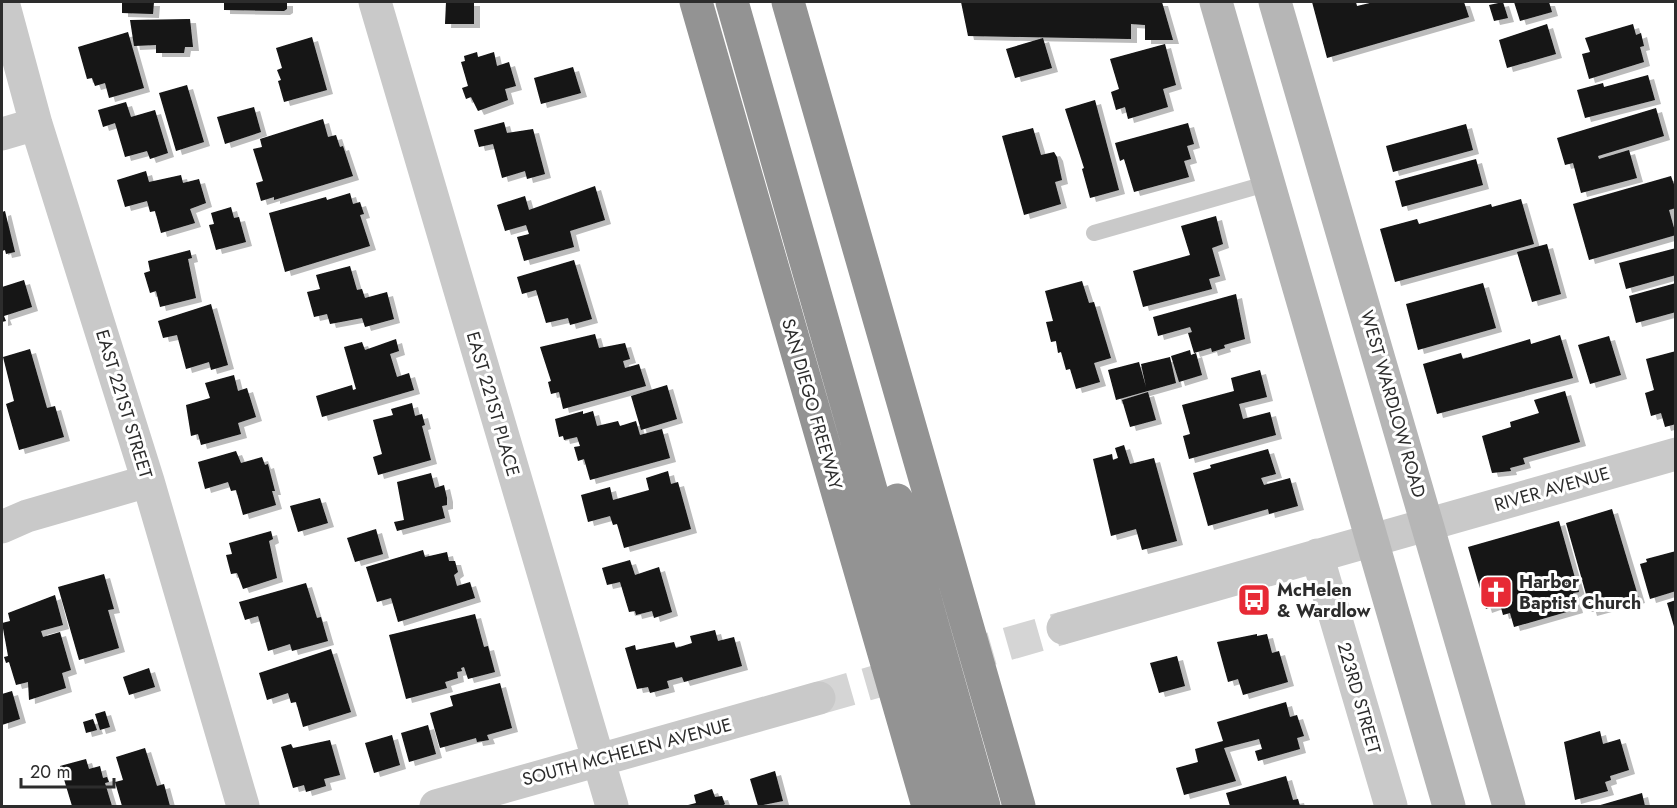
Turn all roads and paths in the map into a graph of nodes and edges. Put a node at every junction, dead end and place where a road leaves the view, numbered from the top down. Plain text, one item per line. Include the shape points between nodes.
1 (3, 2) edge
2 (375, 2) edge
3 (696, 2) edge
4 (732, 2) edge
5 (756, 2) edge
6 (788, 2) edge
7 (1216, 2) edge
8 (1275, 2) edge
9 (36, 124) junction
10 (2, 134) edge
11 (1269, 183) junction
12 (1094, 233) dead end
13 (1676, 454) edge
14 (148, 481) junction
15 (1428, 525) junction
16 (2, 527) edge
17 (1373, 540) junction
18 (1317, 555) junction
19 (1063, 628) tunnel mouth
20 (819, 698) tunnel mouth
21 (598, 759) junction
22 (243, 807) edge
23 (436, 807) edge
24 (612, 807) edge
25 (928, 807) edge
26 (961, 807) edge
27 (984, 807) edge
28 (1019, 807) edge
29 (1391, 807) edge
30 (1449, 807) edge
31 (1509, 807) edge

1 - 9 street, EAST 221ST STREET
2 - 21 street, EAST 221ST PLACE
3 - 25 highway, SAN DIEGO FREEWAY
4 - 26 highway
5 - 27 highway
6 - 28 highway
7 - 11 main road
8 - 15 main road, WEST WARDLOW ROAD
9 - 10 street
9 - 14 street, EAST 221ST STREET
11 - 12 lane
11 - 17 main road
13 - 15 street, RIVER AVENUE
14 - 16 street
14 - 22 street, EAST 221ST STREET
15 - 17 street
15 - 31 main road, WEST WARDLOW ROAD
17 - 18 street
17 - 30 main road
18 - 19 street
18 - 29 street, 223RD STREET
20 - 21 street, SOUTH MCHELEN AVENUE
21 - 23 street, SOUTH MCHELEN AVENUE
21 - 24 street, EAST 221ST PLACE

